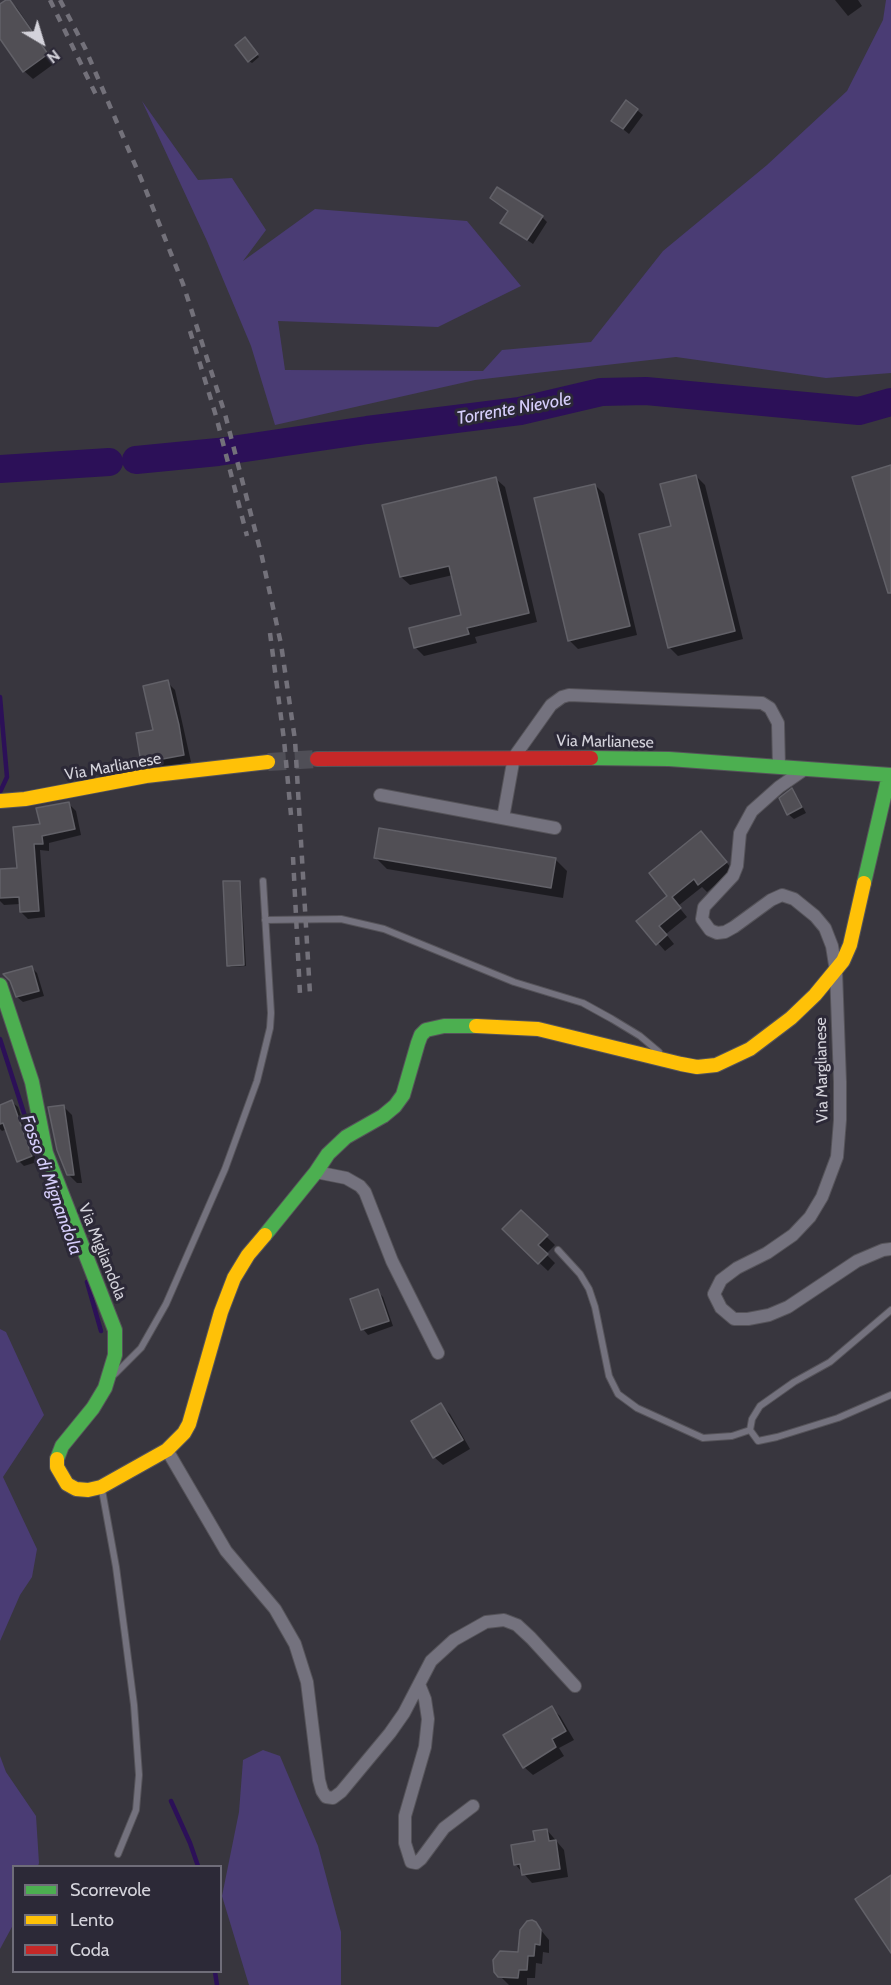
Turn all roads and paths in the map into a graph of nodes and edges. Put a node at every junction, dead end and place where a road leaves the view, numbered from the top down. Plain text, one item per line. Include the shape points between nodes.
1 (514, 757) junction
2 (317, 759) tunnel mouth
3 (268, 762) tunnel mouth
4 (779, 767) junction
5 (805, 769) junction
6 (890, 775) edge
7 (380, 795) dead end
8 (0, 801) edge
9 (503, 818) junction
10 (555, 828) dead end
11 (263, 881) dead end
12 (265, 920) junction
13 (836, 972) junction
14 (0, 985) edge
15 (668, 1061) junction
16 (316, 1172) junction
17 (891, 1248) edge
18 (558, 1250) dead end
19 (891, 1310) edge
20 (438, 1353) dead end
21 (108, 1379) junction
22 (891, 1395) edge
23 (750, 1430) junction
24 (167, 1450) junction
25 (101, 1487) junction
26 (419, 1684) junction
27 (574, 1686) dead end
28 (473, 1806) dead end
29 (118, 1854) dead end

1 - 2 street, Via Marlianese
1 - 4 street, Via Marlianese via 669,759
1 - 4 street via 557,700 568,695 597,696 767,705 778,723
1 - 9 street
3 - 8 street, Via Marlianese via 146,776
4 - 5 street, Via Marlianese
5 - 6 street, Via Marlianese
5 - 13 street, Via Marglianese via 752,812 740,833 733,876 704,907 702,920 710,930 725,932 777,896 788,896 825,928
6 - 13 street via 850,945
7 - 9 street
9 - 10 street
11 - 12 lane
12 - 15 lane via 340,919 384,929 514,982 583,1004 640,1036
12 - 21 lane via 270,1028 248,1109 156,1324 132,1359
13 - 15 street via 791,1018 750,1049 716,1065
13 - 17 street, Via Marglianese via 840,1120 837,1157 822,1197 793,1234 720,1280 714,1294 721,1308 734,1319 769,1315 788,1307 857,1261
14 - 21 street, Via Migliandola via 32,1082 46,1152 115,1330 115,1355
15 - 16 street via 538,1029 434,1027 421,1035 403,1095 395,1106 336,1145
16 - 20 street via 346,1178 365,1192 392,1261
16 - 24 street via 234,1278 189,1424
18 - 23 lane via 589,1289 609,1376 618,1394 637,1408 703,1438
19 - 23 lane via 831,1362 760,1406
21 - 25 street, Via Migliandola via 99,1399 57,1458 57,1467 67,1484 76,1489
22 - 23 lane via 838,1418 777,1437 758,1441
24 - 25 street
24 - 26 street via 226,1551 275,1609 295,1644 307,1682 319,1780 326,1797 333,1798 341,1792 390,1733
25 - 29 lane via 124,1624 139,1775 136,1810
26 - 27 street via 430,1661 454,1640 486,1622 504,1620 531,1638
26 - 28 street via 428,1719 425,1747 405,1816 405,1843 411,1862 422,1859 444,1828

